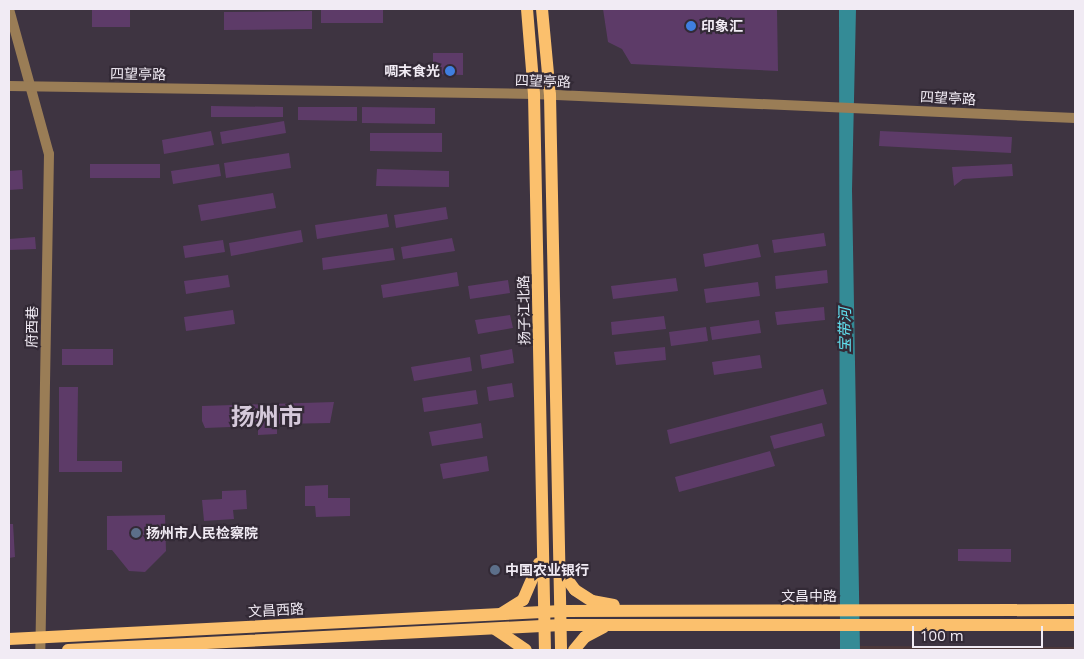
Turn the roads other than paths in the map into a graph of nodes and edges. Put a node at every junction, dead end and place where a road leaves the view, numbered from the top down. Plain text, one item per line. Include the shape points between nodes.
1 (10, 9) edge
2 (527, 9) edge
3 (542, 9) edge
4 (9, 86) edge
5 (29, 86) junction
6 (534, 94) junction
7 (550, 95) junction
8 (1075, 118) edge
9 (543, 551) junction
10 (559, 568) junction
11 (1075, 610) edge
12 (544, 611) junction
13 (560, 611) junction
14 (647, 611) junction
15 (502, 614) junction
16 (561, 625) junction
17 (607, 625) junction
18 (1075, 625) edge
19 (544, 626) junction
20 (495, 629) junction
21 (9, 639) edge
22 (40, 644) edge
23 (68, 650) edge
24 (526, 650) edge
25 (545, 650) edge
26 (561, 650) edge
27 (574, 650) edge

1 - 5 street, 府西巷
2 - 6 main road, 扬子江北路
3 - 7 main road
4 - 5 street, 四望亭路
5 - 6 street, 四望亭路
5 - 22 street, 府西巷 via 49,154
6 - 7 street, 四望亭路
6 - 9 main road, 扬子江北路
7 - 8 street, 四望亭路
7 - 10 main road
9 - 12 main road, 扬子江北路
9 - 15 main road via 523,600
10 - 13 main road
10 - 14 main road via 575,590 592,601
11 - 14 main road, 文昌中路
12 - 13 main road, 文昌中路
12 - 15 main road, 文昌西路
12 - 19 main road, 扬子江北路
13 - 14 main road, 文昌中路
13 - 16 main road
15 - 22 main road, 文昌西路
16 - 17 main road
16 - 19 main road
16 - 26 main road
17 - 18 main road
17 - 27 main road via 584,637
19 - 20 main road
19 - 25 main road, 扬子江北路
20 - 23 main road
20 - 24 main road
21 - 22 main road, 文昌西路

